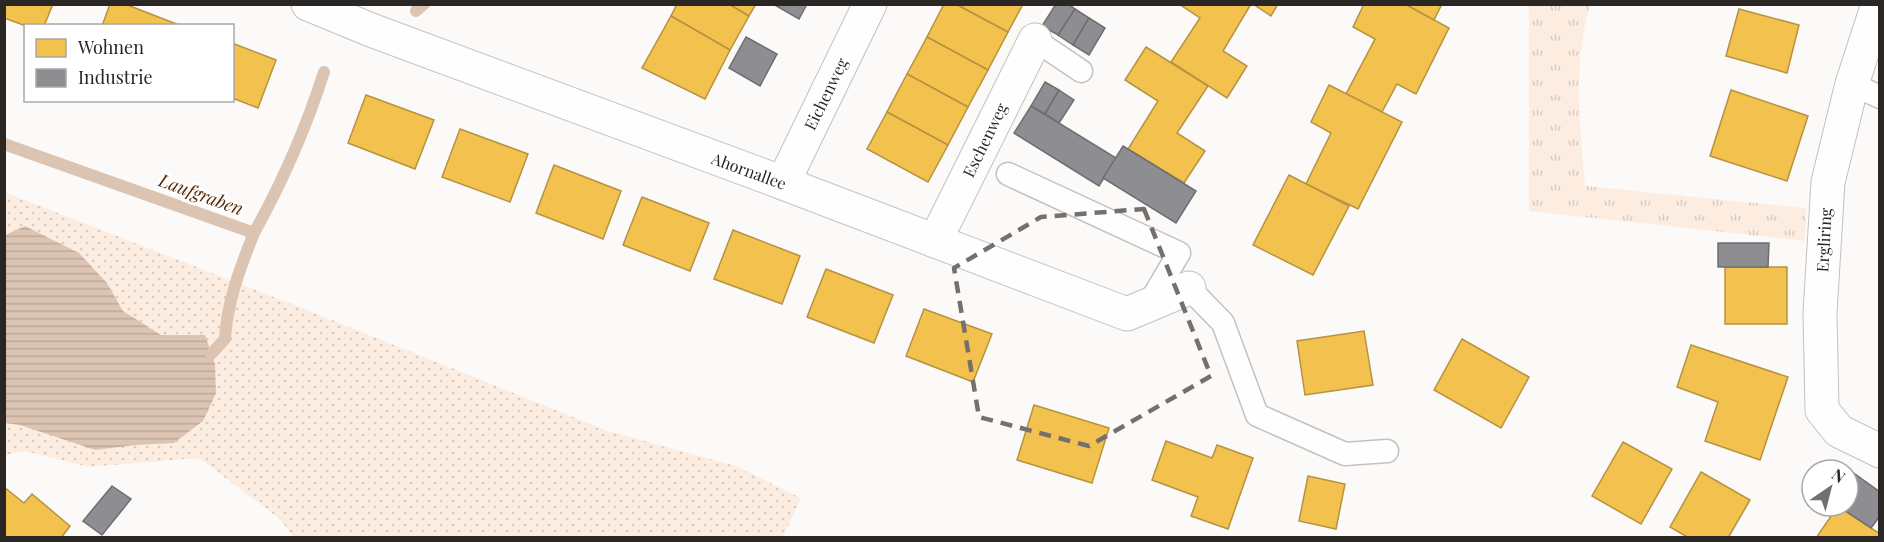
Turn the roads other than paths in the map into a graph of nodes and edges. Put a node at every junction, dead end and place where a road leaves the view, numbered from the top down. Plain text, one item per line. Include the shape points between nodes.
1 (308, 4) edge
2 (870, 4) edge
3 (1878, 4) edge
4 (1035, 40) joint
5 (1081, 71) dead end
6 (1866, 91) edge
7 (1008, 174) dead end
8 (783, 183) junction
9 (934, 241) junction
10 (1189, 288) joint
11 (1149, 304) junction
12 (1387, 451) dead end
13 (1880, 451) edge

1 - 8 street, Ahornallee
2 - 8 street, Eichenweg
3 - 6 street, Ergliring
4 - 5 lane
4 - 9 street, Eschenweg
6 - 13 street, Ergliring via 1828,182 1820,313 1822,410 1839,431
7 - 11 lane via 1179,253
8 - 9 street, Ahornallee
9 - 11 street, Ahornallee via 1127,314
10 - 11 street, Ahornallee
10 - 12 lane via 1223,323 1257,415 1345,454

